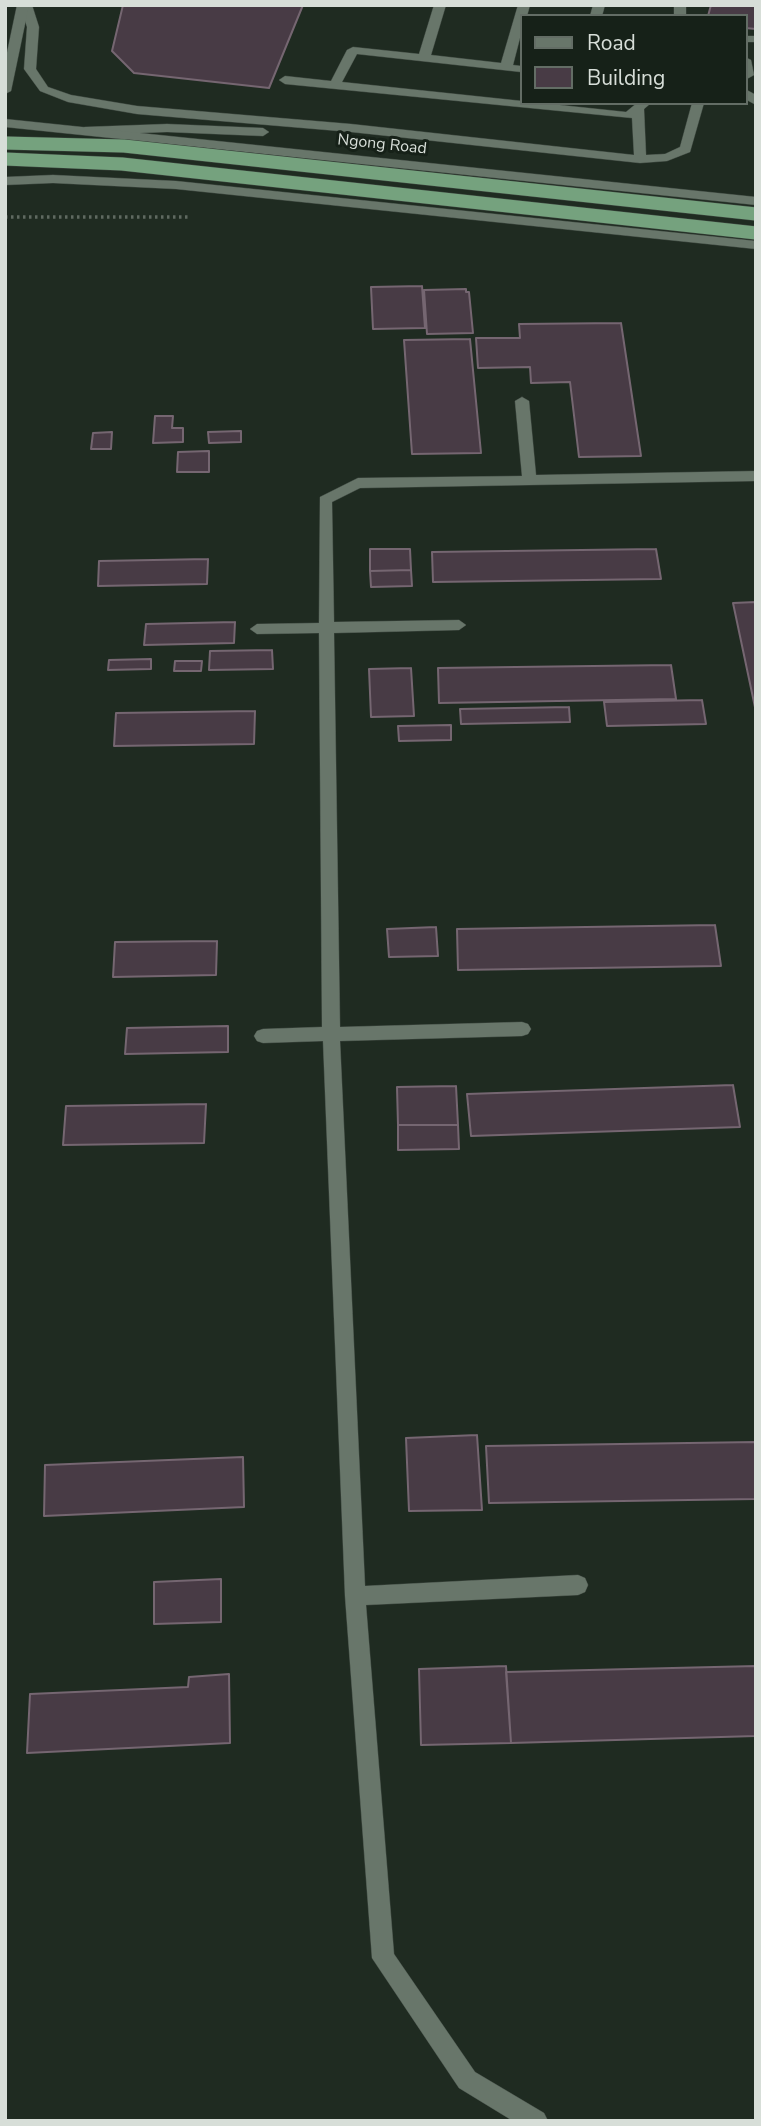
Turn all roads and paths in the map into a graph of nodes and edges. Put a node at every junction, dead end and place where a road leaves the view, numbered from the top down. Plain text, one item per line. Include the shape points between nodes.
1 (25, 5) edge
2 (440, 5) edge
3 (520, 19) edge
4 (424, 58) junction
5 (506, 67) junction
6 (520, 69) edge
7 (285, 80) dead end
8 (335, 85) junction
9 (5, 91) edge
10 (520, 105) edge
11 (524, 105) edge
12 (697, 105) edge
13 (642, 106) edge
14 (5, 123) edge
15 (81, 131) junction
16 (415, 135) junction
17 (5, 143) edge
18 (5, 159) edge
19 (640, 159) junction
20 (5, 181) edge
21 (756, 201) edge
22 (756, 214) edge
23 (756, 233) edge
24 (756, 246) edge
25 (522, 401) dead end
26 (756, 476) edge
27 (529, 480) junction
28 (459, 625) dead end
29 (328, 627) junction
30 (257, 629) dead end
31 (522, 1029) dead end
32 (331, 1035) junction
33 (263, 1036) dead end
34 (578, 1584) dead end
35 (355, 1596) junction
36 (536, 2121) edge

1 - 9 main road
1 - 16 main road via 33,27 30,69 44,89 68,98 137,110
2 - 4 main road
3 - 5 main road
4 - 5 main road
4 - 8 main road via 353,50
5 - 6 main road
7 - 8 main road
8 - 10 main road
11 - 13 main road via 628,116
12 - 19 main road via 686,149 667,157
13 - 19 main road
14 - 15 main road, Ngong Road
15 - 16 main road via 167,128
15 - 21 main road, Ngong Road
16 - 19 main road
17 - 22 main road, Ngong Road, bridge via 124,146
18 - 23 main road, bridge via 122,164
20 - 24 main road via 176,185
25 - 27 main road
26 - 27 main road
27 - 29 main road via 358,483 325,500
28 - 29 main road
29 - 30 main road
29 - 32 main road
31 - 32 main road
32 - 33 main road
32 - 35 main road
34 - 35 main road
35 - 36 main road via 383,1958 467,2080

